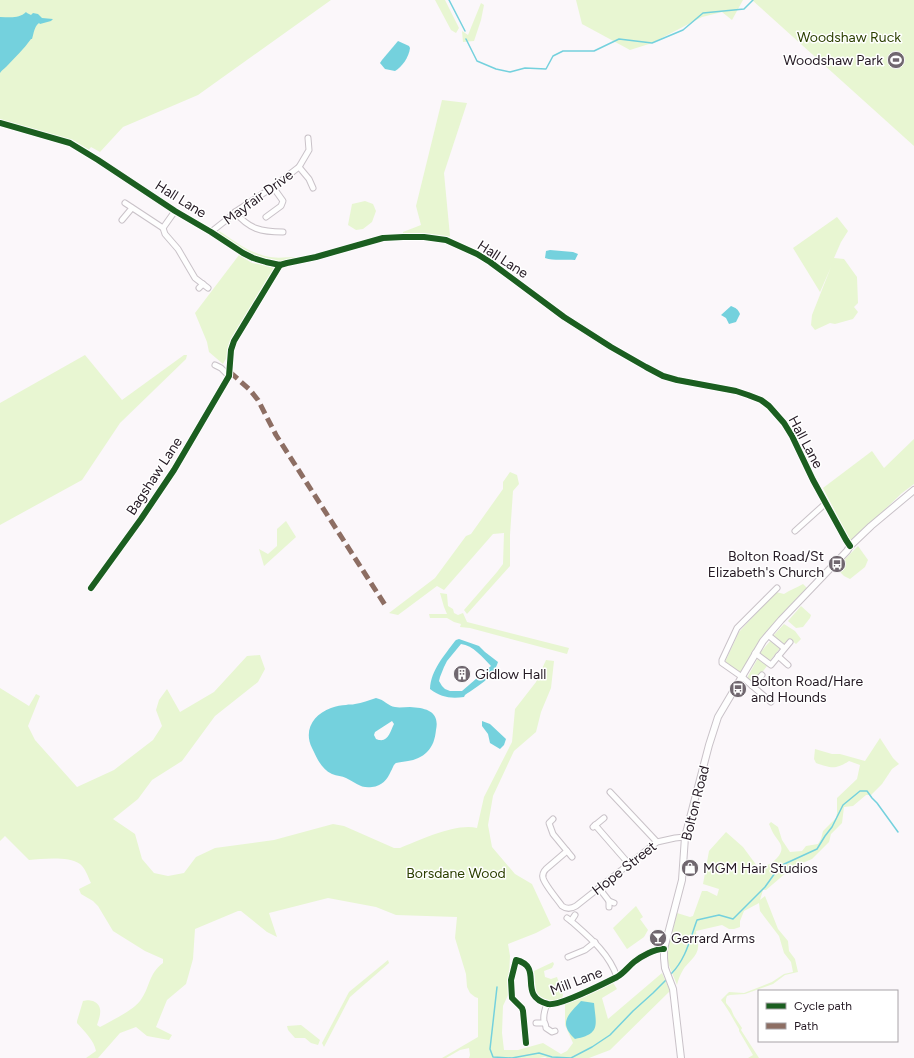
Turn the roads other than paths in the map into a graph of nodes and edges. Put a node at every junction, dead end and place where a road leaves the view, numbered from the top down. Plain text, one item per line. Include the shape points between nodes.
1 (0, 123) edge
2 (308, 138) dead end
3 (299, 167) junction
4 (273, 187) junction
5 (313, 188) dead end
6 (124, 203) dead end
7 (132, 208) junction
8 (175, 211) junction
9 (235, 212) junction
10 (266, 217) dead end
11 (122, 220) dead end
12 (163, 228) junction
13 (211, 232) junction
14 (282, 232) dead end
15 (280, 265) junction
16 (202, 284) junction
17 (199, 288) dead end
18 (208, 288) dead end
19 (215, 365) dead end
20 (230, 374) junction
21 (914, 490) edge
22 (826, 503) junction
23 (795, 530) dead end
24 (850, 546) junction
25 (91, 588) dead end
26 (777, 588) dead end
27 (768, 635) junction
28 (790, 642) dead end
29 (784, 648) junction
30 (755, 653) junction
31 (778, 656) junction
32 (788, 666) dead end
33 (762, 675) dead end
34 (742, 677) junction
35 (752, 686) junction
36 (771, 702) dead end
37 (610, 792) dead end
38 (604, 818) dead end
39 (549, 821) dead end
40 (685, 838) junction
41 (657, 842) junction
42 (567, 851) junction
43 (572, 857) dead end
44 (629, 864) junction
45 (598, 888) junction
46 (611, 903) dead end
47 (575, 915) dead end
48 (595, 942) junction
49 (664, 948) junction
50 (568, 957) dead end
51 (617, 978) junction
52 (547, 1004) junction
53 (536, 1023) dead end
54 (544, 1023) junction
55 (555, 1031) dead end
56 (526, 1043) dead end
57 (681, 1058) edge

1 - 8 street, Hall Lane via 70,143
2 - 3 street, Mayfair Drive via 309,150
3 - 4 street, Mayfair Drive
3 - 5 street
4 - 9 street, Mayfair Drive
4 - 10 street via 283,201 281,206
6 - 7 street
7 - 11 street
7 - 12 street
8 - 12 street
8 - 13 street, Hall Lane
9 - 13 street, Mayfair Drive
9 - 14 street via 253,228
12 - 16 street via 195,278
13 - 15 street, Hall Lane via 253,258
15 - 20 street via 234,341
15 - 22 street, Hall Lane via 383,238 446,240 490,262 564,317 663,376 736,391 761,400 784,422
16 - 17 street
16 - 18 street
19 - 20 street
20 - 25 street, Bagshaw Lane via 174,470
21 - 24 main road, Bolton Road
22 - 23 street
22 - 24 street, Hall Lane
24 - 27 main road, Bolton Road
26 - 34 street via 737,628 722,660 722,663
27 - 29 street
27 - 30 main road, Bolton Road
28 - 29 street
29 - 31 street
30 - 31 street via 771,665
30 - 34 main road, Bolton Road
31 - 32 street
33 - 35 street
34 - 35 street
34 - 40 main road, Bolton Road via 718,717
35 - 36 street
37 - 41 street
38 - 44 street via 594,826
39 - 42 street via 553,834
40 - 41 street, Hope Street
40 - 49 main road, Bolton Road via 682,880
41 - 44 street, Hope Street
42 - 43 street
42 - 45 street, Hope Street via 546,868 543,877 562,906 574,907
44 - 45 street, Hope Street
45 - 46 street
47 - 48 street via 569,920
48 - 50 street via 585,950
48 - 51 street via 611,964
49 - 51 street, Mill Lane via 637,959
49 - 57 main road, Bolton Road via 665,968 672,986
51 - 52 street, Mill Lane via 555,1005
52 - 54 street
52 - 56 street, Mill Lane via 534,996 528,966 516,960 511,980 512,998 523,1011
53 - 54 street
54 - 55 street via 547,1029

